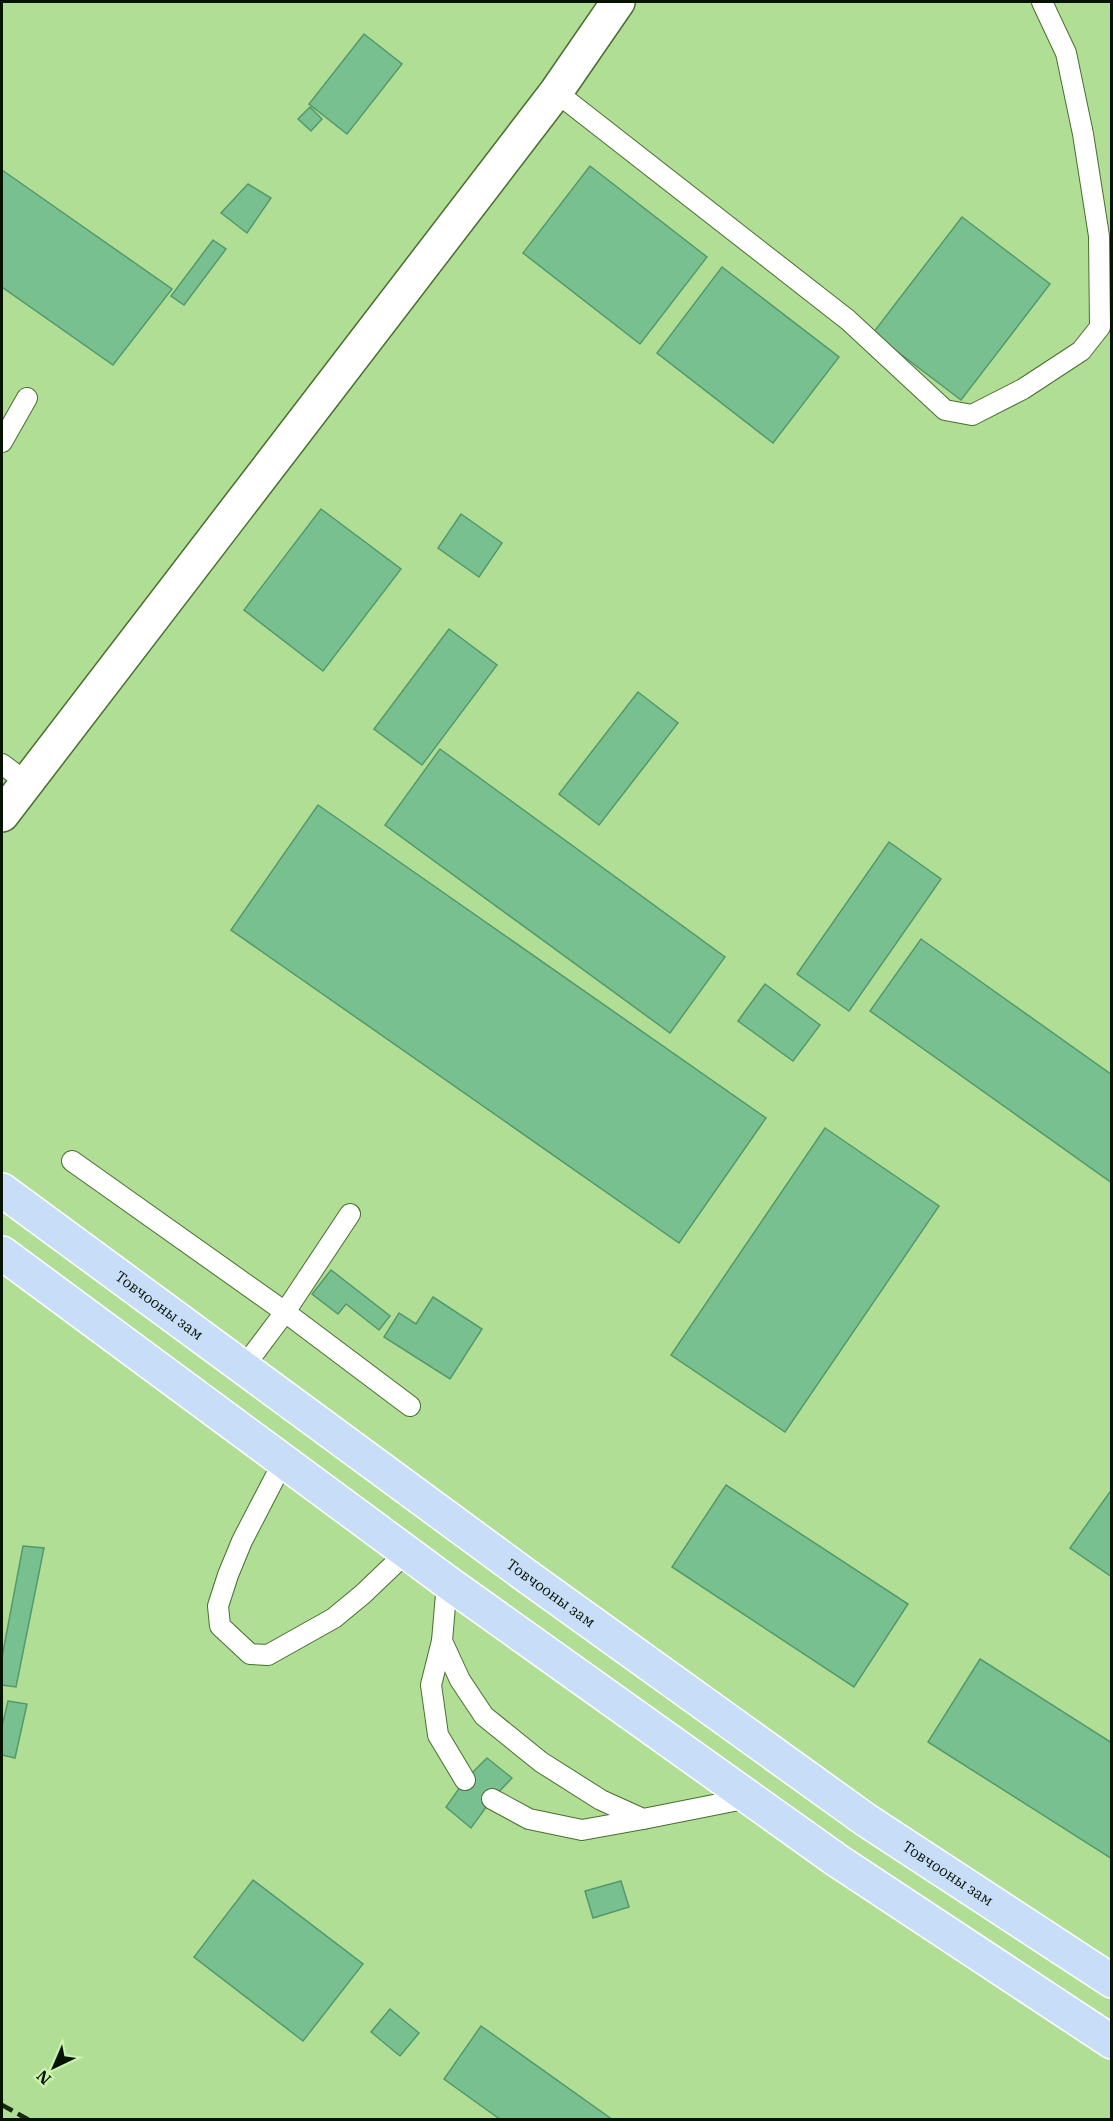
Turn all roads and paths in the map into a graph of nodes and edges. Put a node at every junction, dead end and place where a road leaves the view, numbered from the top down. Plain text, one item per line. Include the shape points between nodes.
1 (618, 2) edge
2 (1042, 2) edge
3 (556, 92) junction
4 (27, 398) dead end
5 (2, 442) edge
6 (14, 773) edge
7 (2, 815) edge
8 (72, 1161) dead end
9 (2, 1191) edge
10 (350, 1214) dead end
11 (2, 1253) edge
12 (285, 1312) junction
13 (243, 1368) junction
14 (410, 1406) dead end
15 (284, 1460) junction
16 (407, 1552) junction
17 (447, 1582) junction
18 (442, 1641) junction
19 (465, 1780) dead end
20 (749, 1798) junction
21 (492, 1799) dead end
22 (643, 1819) junction
23 (1112, 1981) edge
24 (1112, 2042) edge

1 - 3 street
2 - 3 lane via 1066,53 1083,134 1099,236 1100,327 1080,351 1023,389 972,415 945,410 848,320
3 - 6 street
4 - 5 lane
6 - 7 street
8 - 12 lane
9 - 13 highway, Товчооны зам
10 - 12 lane
11 - 15 highway
12 - 13 lane
12 - 14 lane
13 - 23 highway, Товчооны зам via 866,1820
15 - 16 highway
15 - 16 lane via 242,1541 218,1606 220,1626 250,1654 268,1655 334,1618
16 - 17 highway
17 - 18 lane
17 - 20 highway
18 - 19 lane via 431,1685 438,1735
18 - 22 lane via 460,1680 484,1716 541,1762 601,1800
20 - 22 lane
20 - 24 highway
21 - 22 lane via 529,1819 582,1830

